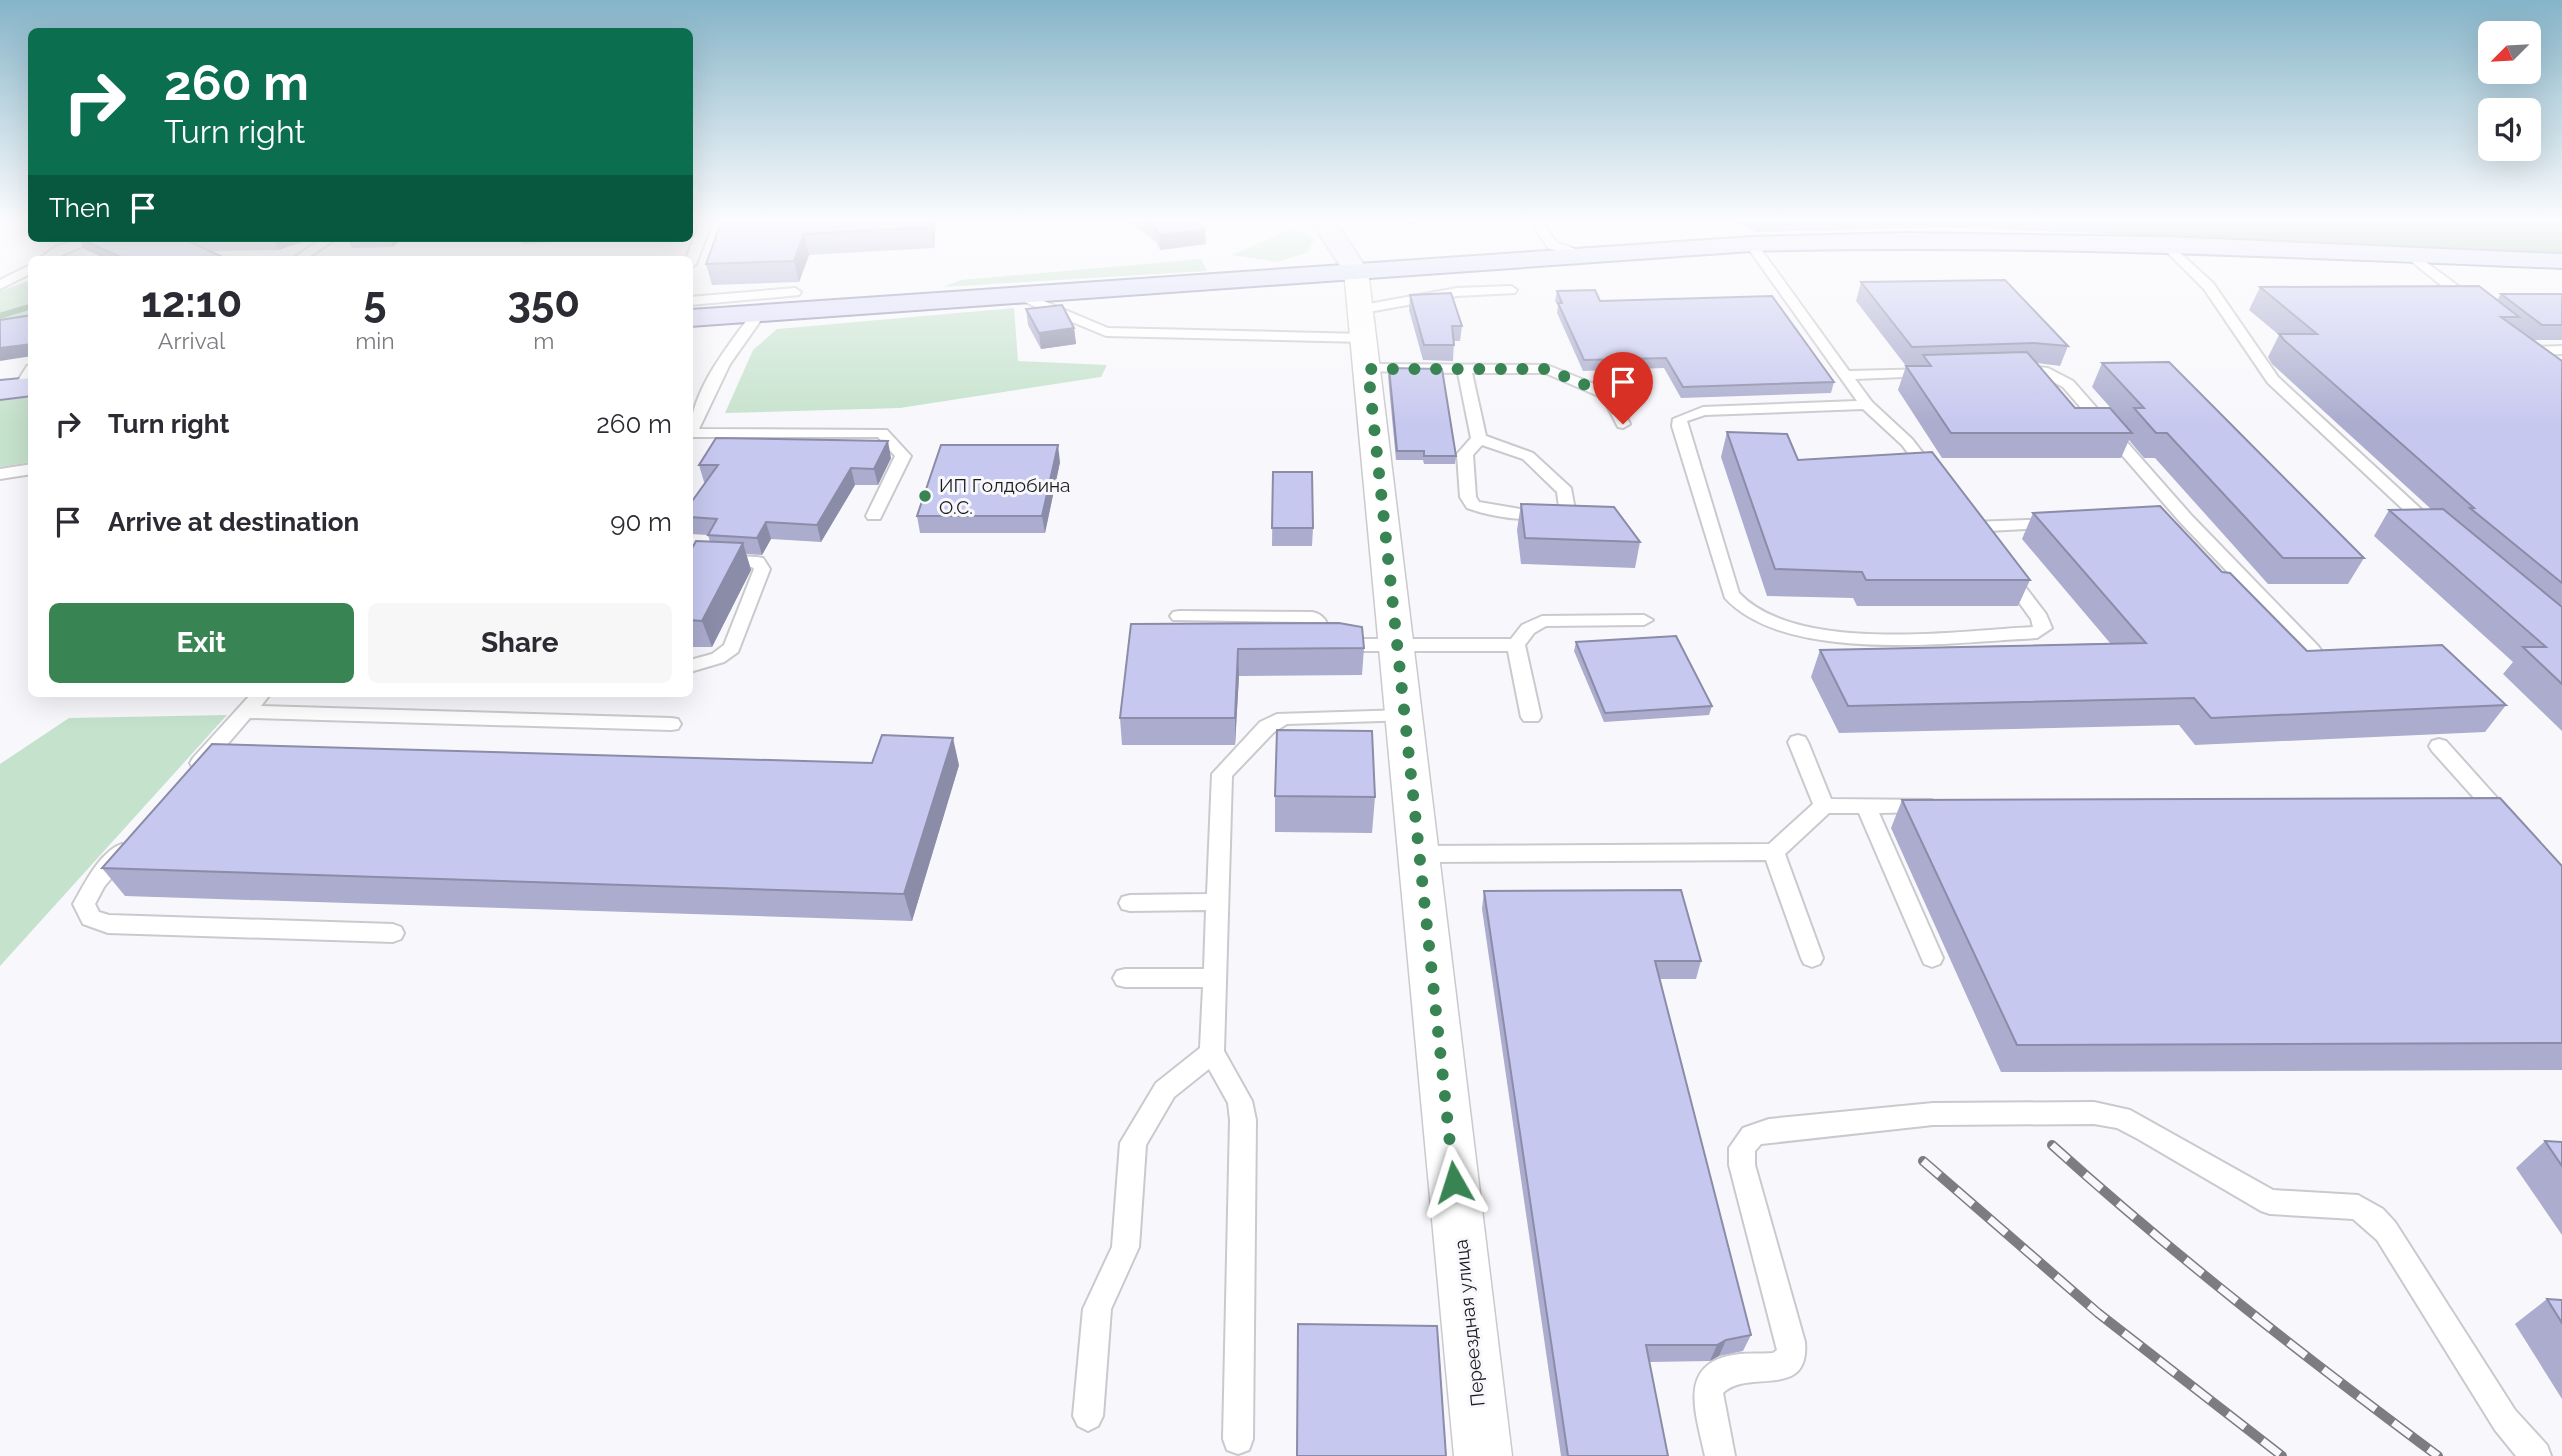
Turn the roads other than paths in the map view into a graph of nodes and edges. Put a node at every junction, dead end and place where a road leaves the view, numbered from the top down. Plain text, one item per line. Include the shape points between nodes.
1 (1349, 288) edge
2 (1476, 288) edge
3 (1783, 288) edge
4 (2211, 288) edge
5 (2459, 288) edge
6 (1511, 290) dead end
7 (795, 292) dead end
8 (1020, 295) junction
9 (693, 301) edge
10 (759, 313) junction
11 (2486, 316) edge
12 (693, 318) edge
13 (1363, 322) junction
14 (2562, 351) edge
15 (2552, 366) edge
16 (1464, 368) junction
17 (2001, 370) edge
18 (1949, 371) edge
19 (1845, 374) junction
20 (1867, 405) junction
21 (1623, 424) dead end
22 (693, 426) edge
23 (693, 432) edge
24 (1479, 439) junction
25 (28, 470) edge
26 (0, 474) edge
27 (1939, 484) edge
28 (874, 516) dead end
29 (2186, 519) junction
30 (2162, 520) edge
31 (2067, 523) edge
32 (2438, 533) edge
33 (1986, 547) edge
34 (693, 559) edge
35 (2002, 568) edge
36 (1179, 616) dead end
37 (1644, 620) dead end
38 (1313, 637) joint
39 (1397, 645) junction
40 (1516, 645) junction
41 (2312, 650) edge
42 (693, 665) edge
43 (258, 697) edge
44 (245, 712) junction
45 (1405, 716) junction
46 (1531, 717) dead end
47 (671, 724) dead end
48 (1798, 742) dead end
49 (2439, 746) dead end
50 (184, 782) edge
51 (2463, 804) edge
52 (2491, 804) junction
53 (1949, 805) edge
54 (1824, 806) junction
55 (1866, 806) junction
56 (2509, 823) edge
57 (140, 832) edge
58 (1774, 852) junction
59 (1419, 854) junction
60 (1217, 902) junction
61 (1130, 903) dead end
62 (393, 933) dead end
63 (1812, 958) dead end
64 (1932, 958) dead end
65 (1125, 978) dead end
66 (1214, 978) junction
67 (1212, 1052) junction
68 (1088, 1416) dead end
69 (1238, 1439) dead end
70 (1483, 1456) edge
71 (1720, 1456) edge
72 (2536, 1456) edge

1 - 13 street
2 - 13 main road
3 - 19 lane
4 - 32 lane via 2273,380
5 - 11 lane via 2474,298
6 - 13 lane via 1457,292
7 - 9 lane
8 - 10 main road
8 - 13 main road
8 - 13 lane via 1106,332
10 - 12 main road
10 - 22 lane via 723,364
13 - 16 lane
13 - 39 street, Переездная улица
14 - 15 lane via 2527,347
16 - 21 lane via 1533,368 1559,373 1609,395
16 - 24 lane
17 - 29 lane via 2043,371 2068,384
18 - 19 lane
19 - 20 lane
20 - 27 lane via 1907,442
20 - 35 lane via 1703,411 1681,419 1679,426 1731,594 1764,620 1868,641 2037,632 2043,628 2040,618
23 - 28 lane via 882,433 903,456
24 - 24 lane via 1465,454 1468,497 1473,505 1493,511 1567,510 1565,491 1528,456
25 - 26 lane
29 - 30 lane
29 - 41 lane
31 - 33 lane via 1967,522
34 - 42 lane via 757,562 762,569 732,648 718,658
36 - 38 lane via 1312,617 1320,625
37 - 40 lane via 1542,621 1528,629
38 - 39 lane via 1354,645
39 - 40 lane
39 - 45 street, Переездная улица
40 - 46 lane
43 - 44 lane
44 - 47 lane
44 - 50 lane
45 - 59 street, Переездная улица
45 - 60 lane via 1294,716 1267,727 1222,774
48 - 54 lane
49 - 52 lane
51 - 52 lane
52 - 56 lane
53 - 55 lane
54 - 55 lane
54 - 58 lane
55 - 64 lane
57 - 62 lane via 96,882 84,904 91,918 108,924
58 - 59 lane
58 - 63 lane
59 - 70 street, Переездная улица
60 - 61 lane
60 - 66 lane
65 - 66 lane
66 - 67 lane
67 - 68 lane via 1165,1090 1133,1143 1125,1247 1097,1309
67 - 69 lane via 1240,1101 1243,1120
71 - 72 lane via 1708,1387 1717,1374 1774,1369 1792,1356 1742,1165 1742,1148 1752,1136 1769,1130 1933,1115 2094,1113 2121,1118 2147,1131 2270,1202 2358,1207 2374,1217 2505,1420

